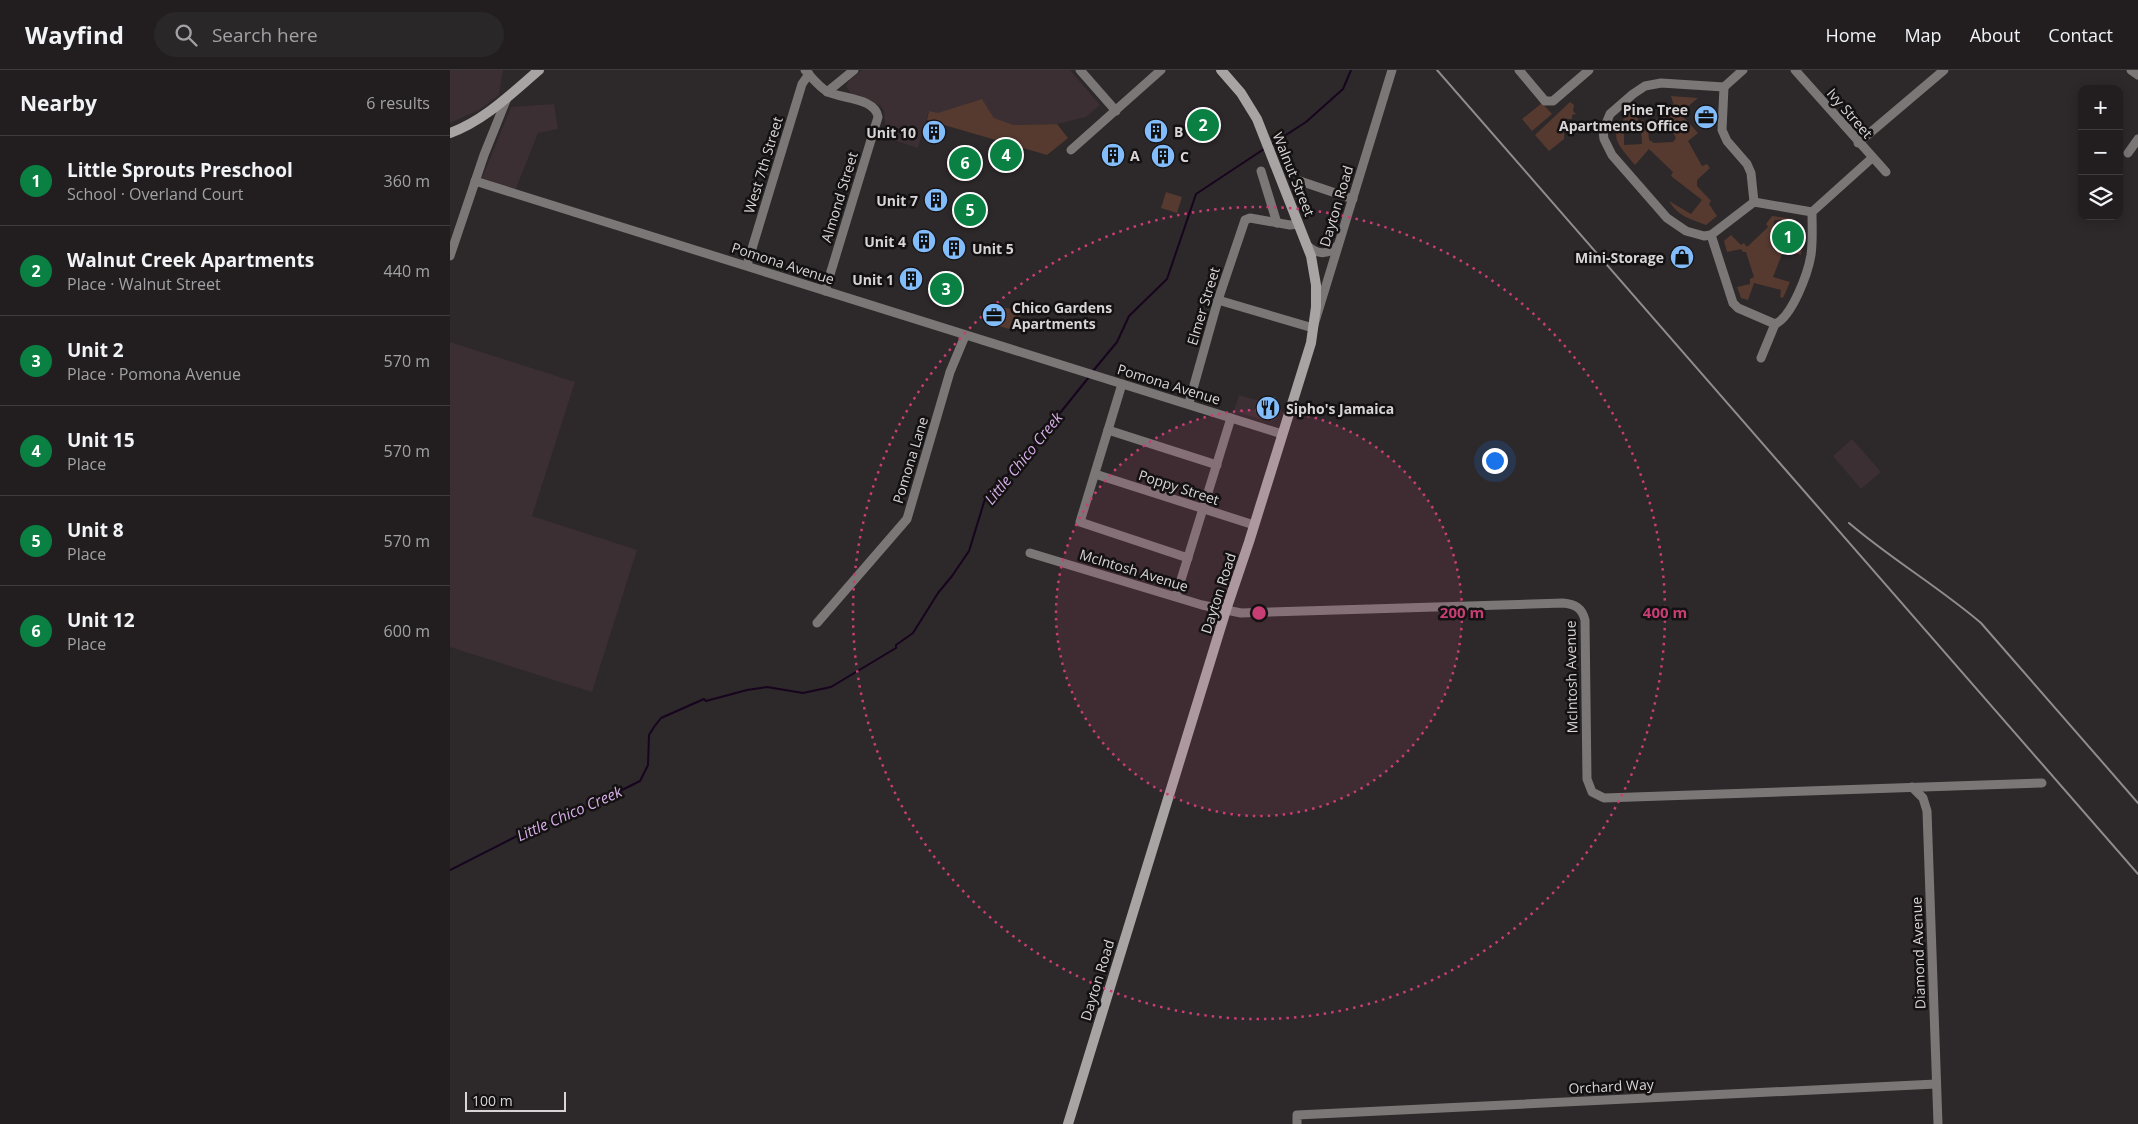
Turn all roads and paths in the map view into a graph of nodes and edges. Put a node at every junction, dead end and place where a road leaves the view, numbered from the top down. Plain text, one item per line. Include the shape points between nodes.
1 (539, 70) edge
2 (854, 70) edge
3 (1080, 70) edge
4 (1161, 70) edge
5 (1221, 70) edge
6 (1392, 70) edge
7 (1520, 70) edge
8 (1589, 70) edge
9 (1744, 70) edge
10 (1795, 70) edge
11 (1944, 70) edge
12 (2130, 70) edge
13 (807, 72) edge
14 (2138, 75) edge
15 (1724, 87) junction
16 (827, 92) junction
17 (507, 98) junction
18 (1116, 111) junction
19 (450, 133) edge
20 (2138, 139) edge
21 (1858, 143) junction
22 (1071, 150) dead end
23 (2128, 153) dead end
24 (1872, 158) junction
25 (1261, 172) dead end
26 (1886, 172) dead end
27 (476, 181) junction
28 (1300, 181) dead end
29 (1353, 198) junction
30 (1754, 202) junction
31 (1812, 212) junction
32 (1277, 223) junction
33 (1298, 224) junction
34 (1710, 235) junction
35 (1306, 244) junction
36 (1338, 244) junction
37 (450, 256) edge
38 (746, 265) junction
39 (825, 291) junction
40 (1218, 300) junction
41 (1775, 324) junction
42 (1313, 328) junction
43 (965, 336) junction
44 (1761, 358) dead end
45 (1122, 384) junction
46 (1190, 404) junction
47 (1231, 418) junction
48 (1108, 430) junction
49 (1282, 434) junction
50 (1217, 465) junction
51 (1095, 474) junction
52 (1203, 509) junction
53 (1254, 525) junction
54 (1030, 553) dead end
55 (1188, 558) junction
56 (1176, 596) junction
57 (1226, 610) junction
58 (817, 623) dead end
59 (2042, 783) dead end
60 (1912, 787) junction
61 (1936, 1084) junction
62 (1068, 1124) edge
63 (1297, 1124) edge
64 (1938, 1124) edge

1 - 17 street
2 - 16 street
3 - 18 street
4 - 18 street
5 - 33 street, Walnut Street via 1251,107
6 - 29 street, Dayton Road
7 - 8 street via 1545,100 1553,100
9 - 15 street
10 - 21 street, Ivy Street
11 - 21 street
12 - 14 street
13 - 16 street
13 - 38 street, West 7th Street
15 - 30 street via 1722,130 1747,164
15 - 34 street via 1662,83 1645,86 1610,114 1603,131 1612,155 1668,218 1686,231
16 - 39 street, Almond Street via 870,105 877,112 878,123
17 - 19 street
17 - 27 street
18 - 22 street
20 - 23 street
21 - 24 street, Ivy Street
24 - 26 street, Ivy Street
24 - 31 street
25 - 32 street
27 - 37 street
27 - 38 street, Pomona Avenue
28 - 29 street
29 - 36 street, Dayton Road
30 - 31 street
30 - 34 street
31 - 41 street via 1811,257 1806,273 1784,319
32 - 33 street
32 - 40 street, Elmer Street via 1247,218
33 - 35 street, Walnut Street
34 - 41 street via 1733,303
35 - 36 street via 1323,253
35 - 42 street, Walnut Street via 1316,285
36 - 42 street, Dayton Road
38 - 39 street, Pomona Avenue
39 - 43 street, Pomona Avenue
40 - 42 street
40 - 46 street, Elmer Street
41 - 44 street
42 - 49 street, Dayton Road
43 - 45 street, Pomona Avenue
43 - 58 street, Pomona Lane via 950,372 906,520
45 - 46 street, Pomona Avenue
45 - 48 street
46 - 47 street, Pomona Avenue
47 - 49 street, Pomona Avenue
47 - 50 street
48 - 50 street
48 - 51 street
49 - 53 street, Dayton Road
50 - 52 street
51 - 52 street, Poppy Street
51 - 55 street, McIntosh Avenue via 1080,522
52 - 53 street, Poppy Street
52 - 55 street
53 - 57 street, Dayton Road
54 - 56 street, McIntosh Avenue
55 - 56 street
56 - 57 street, McIntosh Avenue
57 - 60 street, McIntosh Avenue via 1255,613 1570,603 1581,610 1585,620 1587,774 1589,786 1597,795 1611,799
57 - 62 street, Dayton Road
59 - 60 street, McIntosh Avenue
60 - 61 street, Diamond Avenue via 1923,798 1927,811
61 - 63 street, Orchard Way via 1297,1114
61 - 64 street, Diamond Avenue

